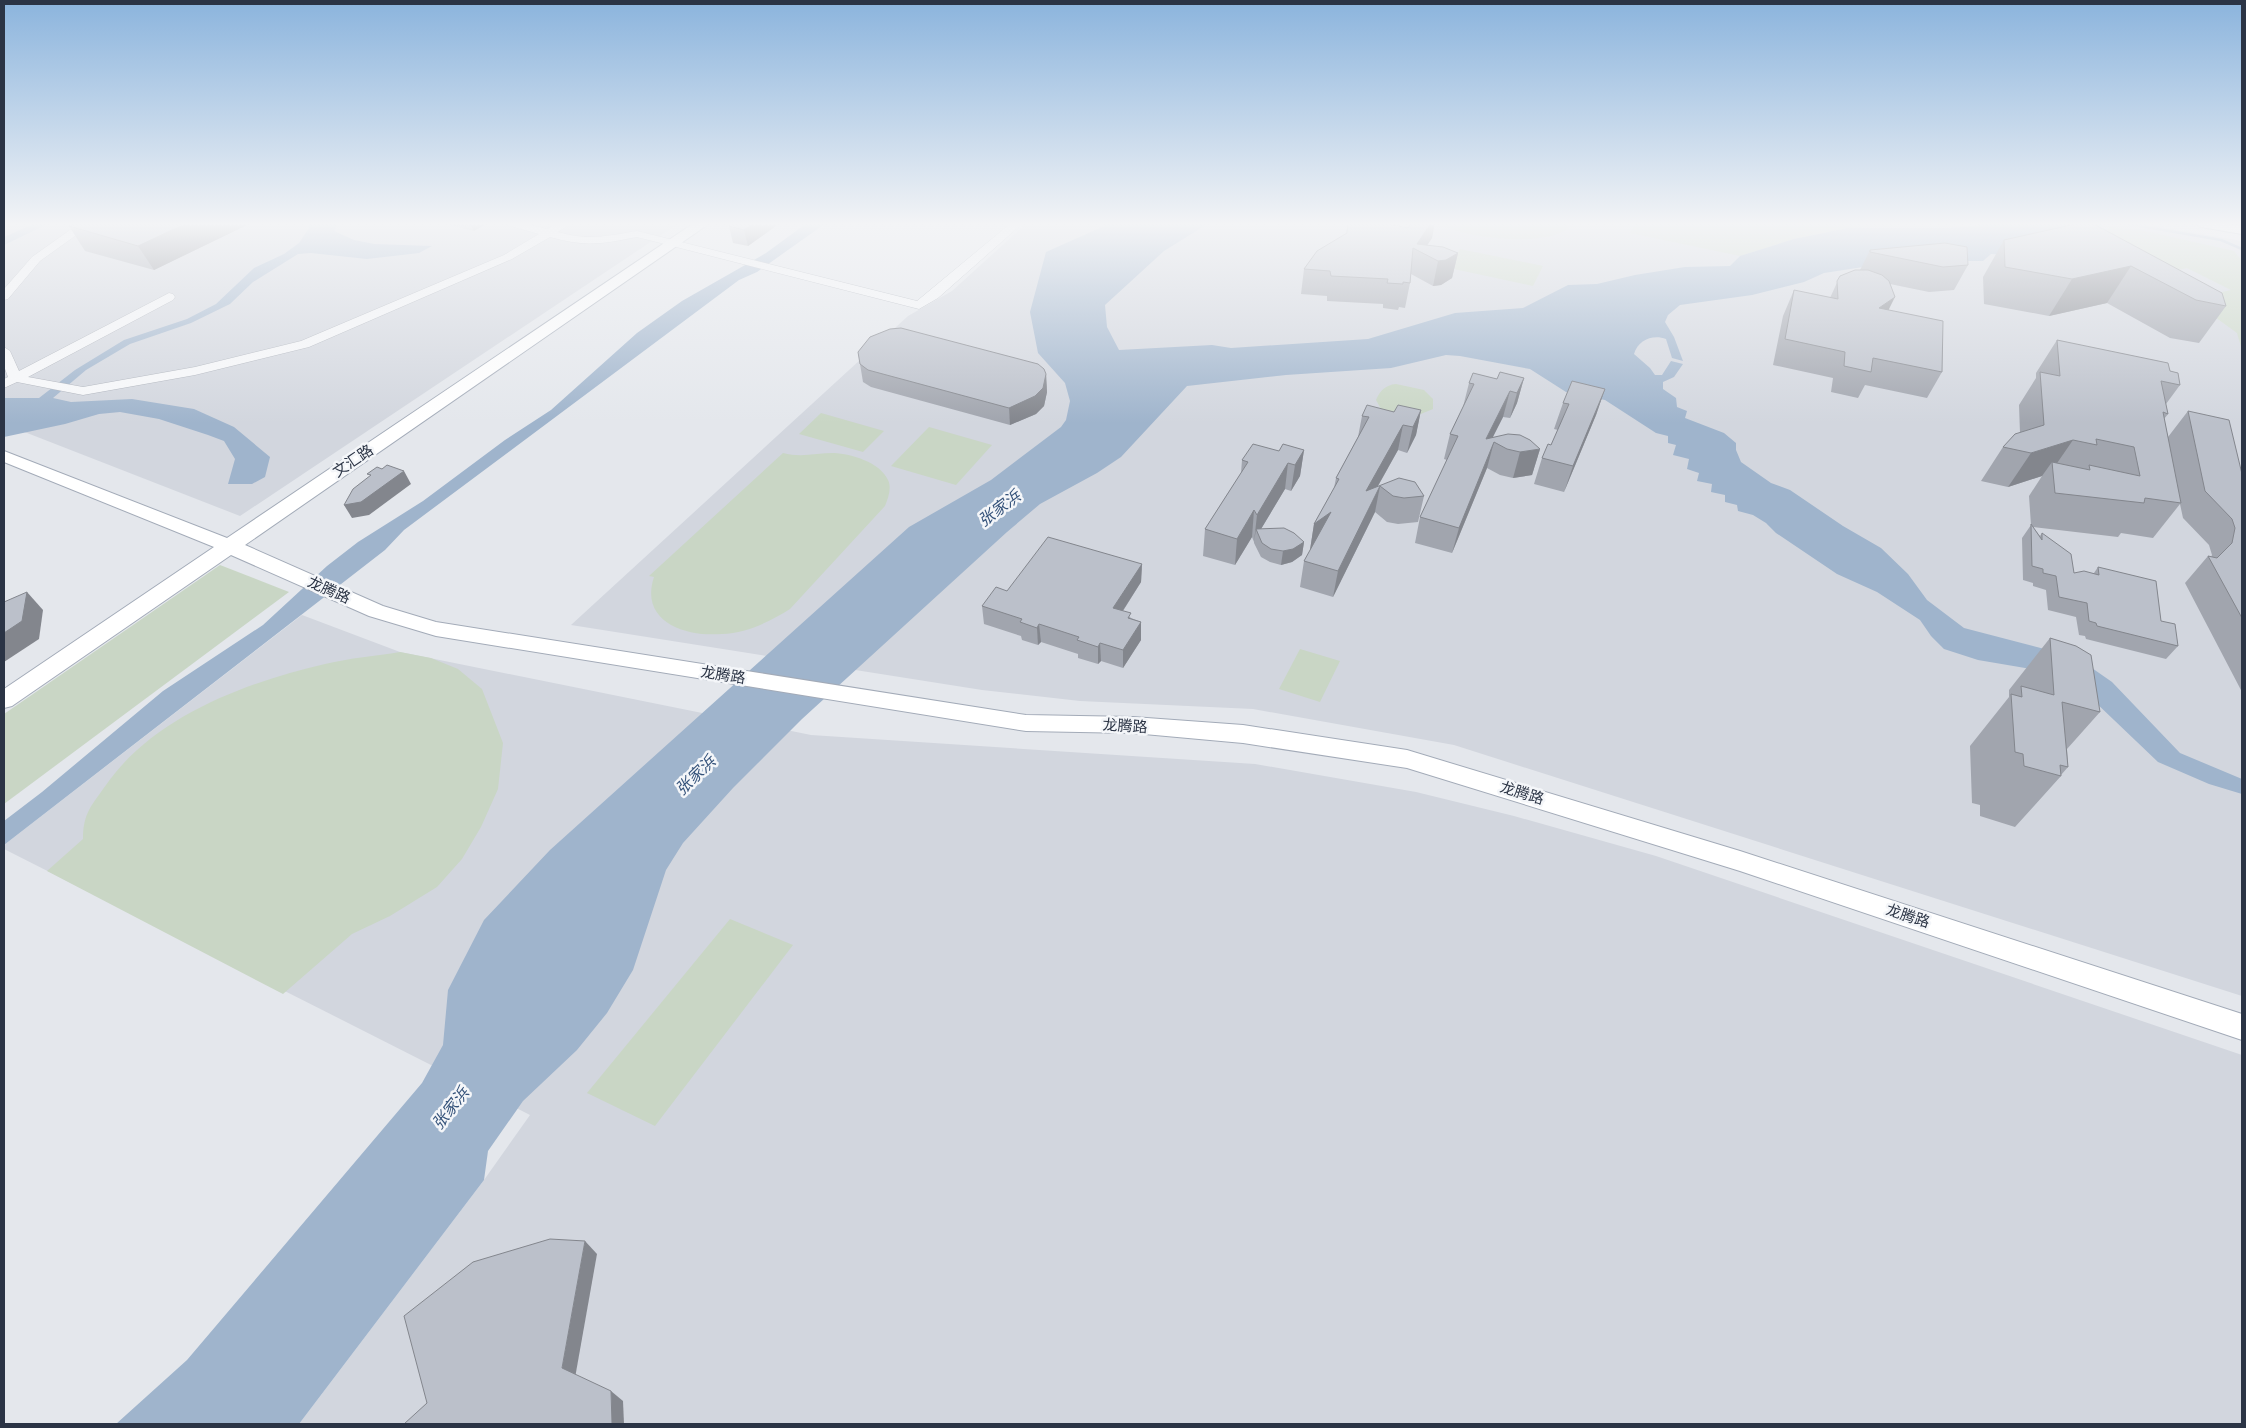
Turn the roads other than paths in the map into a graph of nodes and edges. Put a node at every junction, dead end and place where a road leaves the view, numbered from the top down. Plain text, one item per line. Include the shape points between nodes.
1 (434, 290) edge
2 (604, 290) edge
3 (858, 290) edge
4 (940, 290) edge
5 (169, 297) dead end
6 (4, 351) edge
7 (9, 381) edge
8 (4, 456) edge
9 (229, 546) junction
10 (4, 700) edge
11 (2242, 1027) edge

1 - 7 street via 305,344 195,372 83,391
2 - 9 main road, 文汇路
3 - 4 street via 919,305
5 - 7 street
6 - 7 street
8 - 9 main road, 龙腾路
9 - 10 main road, 文汇路
9 - 11 main road, 龙腾路 via 376,611 436,629 1026,722 1133,725 1243,734 1407,759 1740,861

